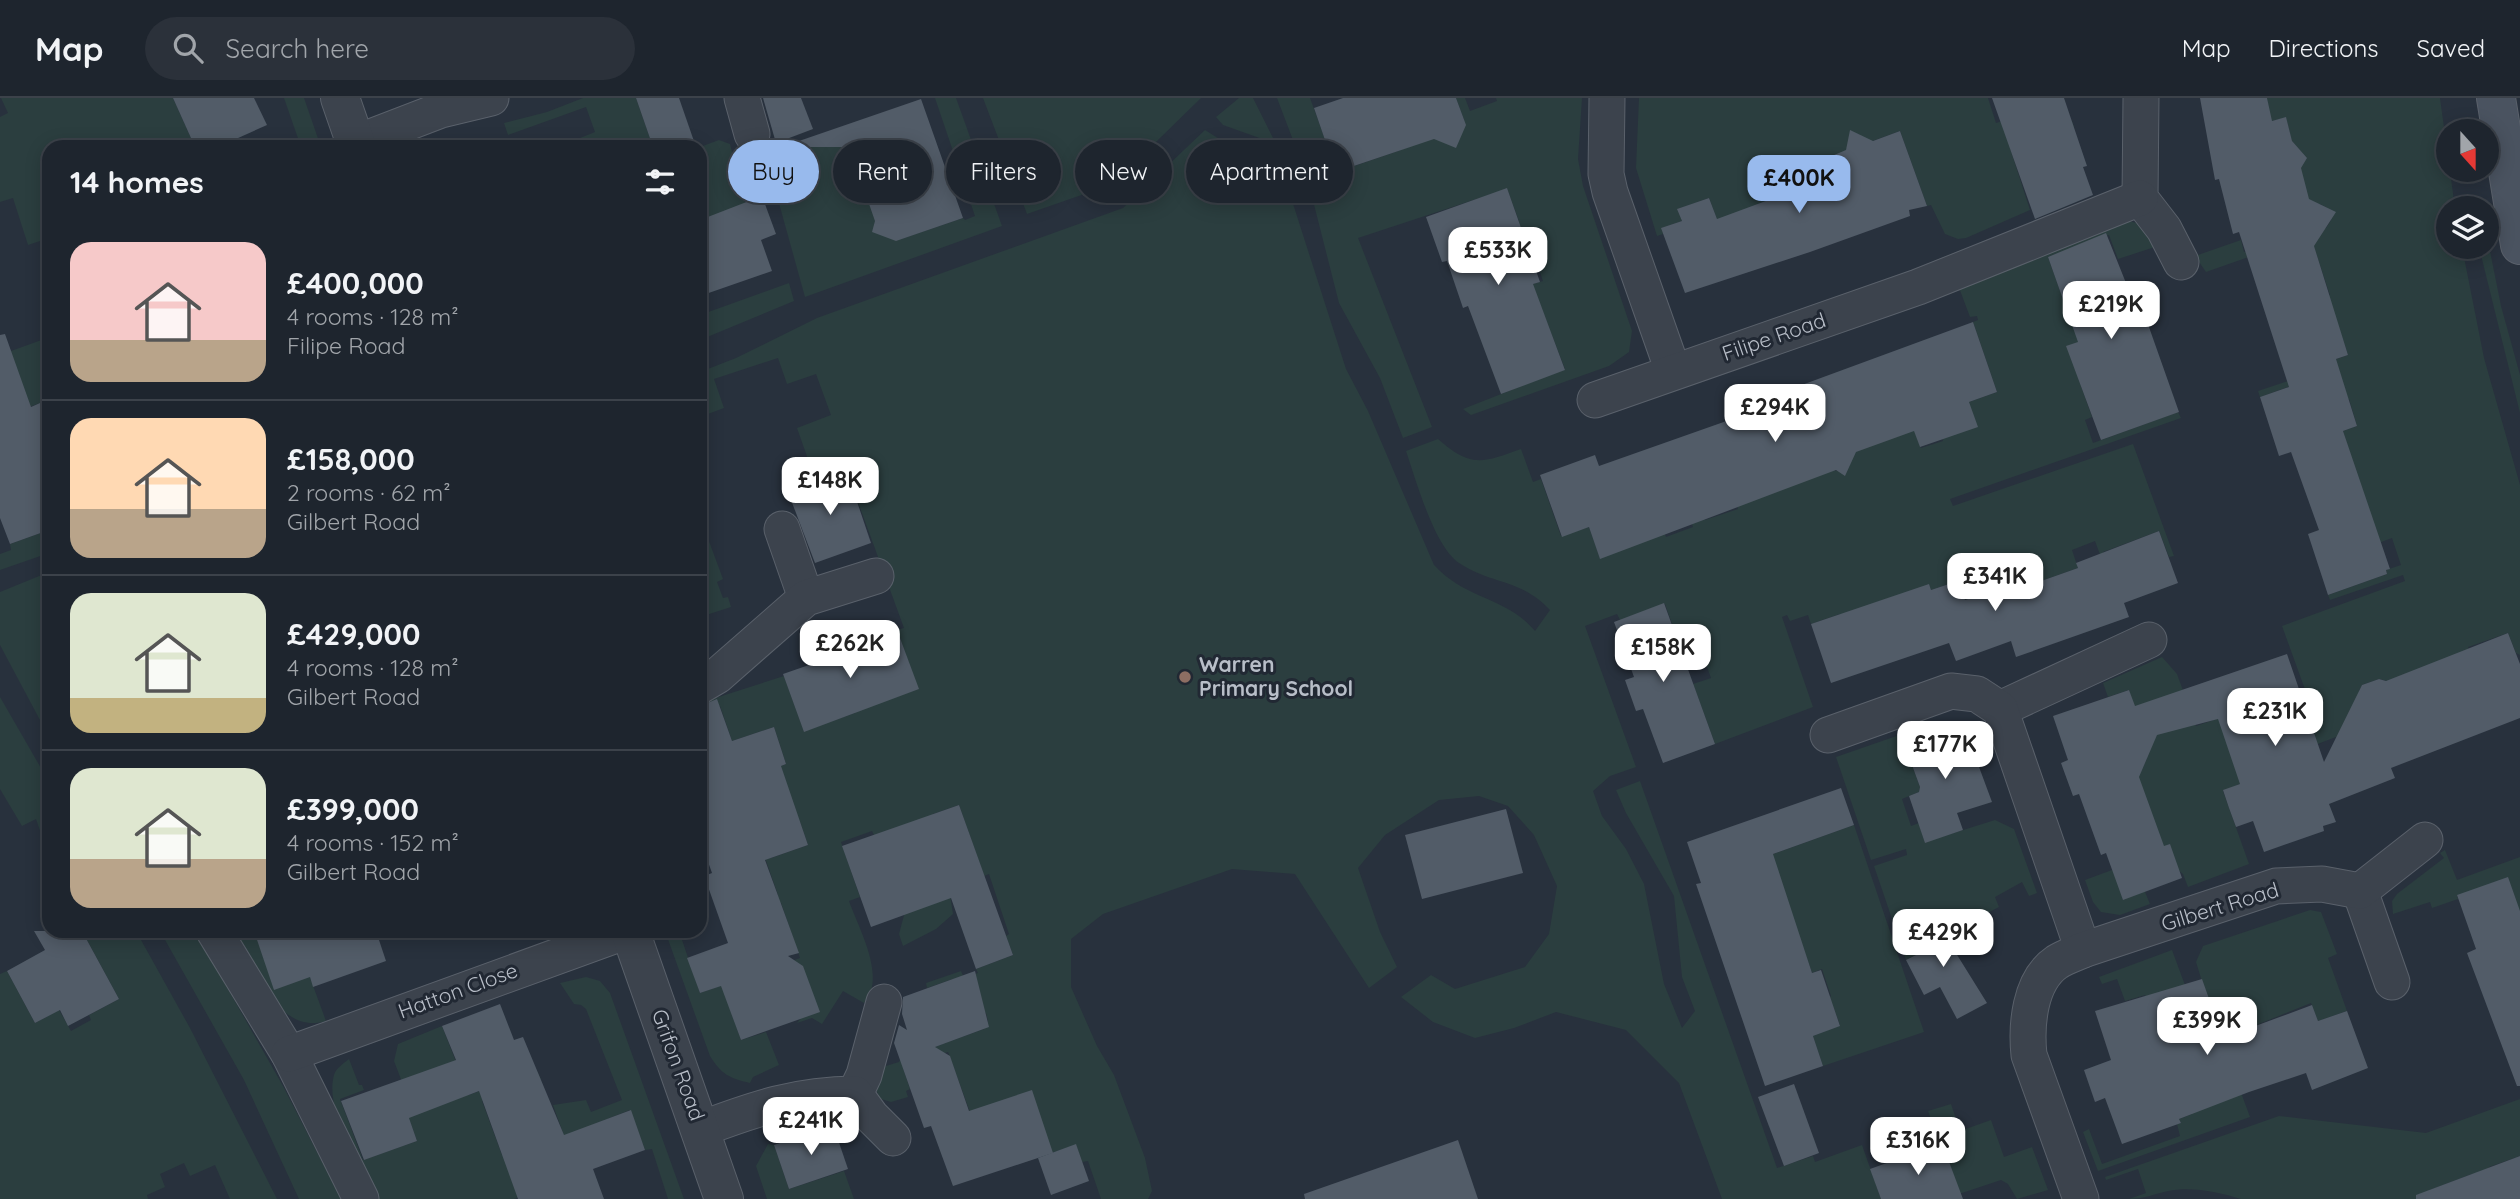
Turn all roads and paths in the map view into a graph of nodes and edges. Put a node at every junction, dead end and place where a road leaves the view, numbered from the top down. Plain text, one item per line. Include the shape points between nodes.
1 (340, 98) edge
2 (491, 98) edge
3 (741, 98) edge
4 (1607, 98) edge
5 (2141, 98) edge
6 (2496, 98) edge
7 (752, 134) dead end
8 (354, 140) edge
9 (368, 140) edge
10 (2140, 198) junction
11 (2520, 245) edge
12 (2182, 262) dead end
13 (1673, 371) junction
14 (1595, 400) dead end
15 (782, 529) dead end
16 (876, 576) dead end
17 (806, 598) junction
18 (2150, 640) dead end
19 (707, 682) edge
20 (2000, 709) junction
21 (1828, 735) dead end
22 (2425, 840) dead end
23 (2360, 891) junction
24 (218, 938) edge
25 (610, 938) edge
26 (632, 938) edge
27 (2083, 950) junction
28 (2392, 982) dead end
29 (884, 1002) dead end
30 (289, 1054) junction
31 (855, 1094) junction
32 (701, 1129) junction
33 (893, 1138) dead end
34 (361, 1199) edge
35 (724, 1199) edge
36 (2081, 1199) edge

1 - 8 street
2 - 9 street via 441,110
3 - 7 street
4 - 13 street via 1609,192
5 - 10 street
6 - 11 main road
10 - 12 street
10 - 13 street, Filipe Road via 1917,287
13 - 14 street, Filipe Road
15 - 17 street
16 - 17 street
17 - 19 street
18 - 20 street
20 - 21 street via 1977,694 1951,691
20 - 27 street
22 - 23 street
23 - 27 street, Gilbert Road via 2322,884 2276,886
23 - 28 street
24 - 30 street
25 - 30 street, Hatton Close
26 - 32 street, Grifon Road
27 - 36 street, Gilbert Road via 2055,963 2040,983 2027,1031 2029,1055
29 - 31 street
30 - 34 street
31 - 32 street via 816,1094
31 - 33 street
32 - 35 street, Grifon Road

